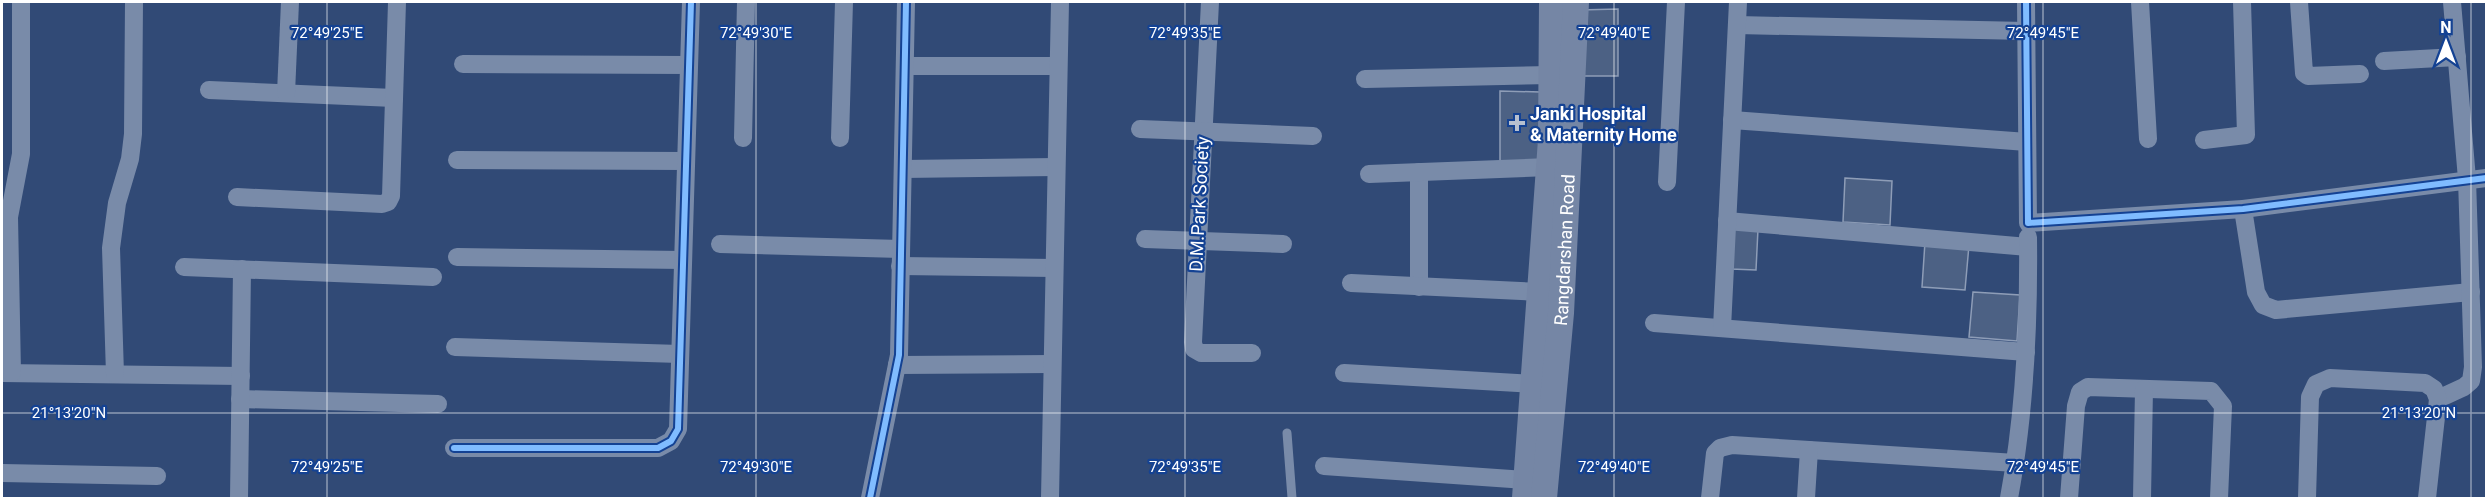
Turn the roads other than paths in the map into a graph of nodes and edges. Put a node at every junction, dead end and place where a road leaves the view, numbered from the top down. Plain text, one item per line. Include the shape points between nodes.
1 (21, 2) edge
2 (134, 2) edge
3 (290, 2) edge
4 (397, 2) edge
5 (691, 2) edge
6 (746, 2) edge
7 (844, 2) edge
8 (906, 2) edge
9 (1060, 2) edge
10 (1210, 2) edge
11 (1552, 2) edge
12 (1576, 2) edge
13 (1676, 2) edge
14 (1738, 2) edge
15 (2026, 2) edge
16 (2140, 2) edge
17 (2242, 2) edge
18 (2299, 2) edge
19 (2452, 2) edge
20 (1737, 25) junction
21 (2026, 31) junction
22 (2457, 57) junction
23 (2384, 61) dead end
24 (463, 64) dead end
25 (689, 64) junction
26 (905, 66) junction
27 (1059, 66) junction
28 (2360, 74) dead end
29 (1551, 75) junction
30 (1365, 79) dead end
31 (209, 90) dead end
32 (286, 93) junction
33 (394, 98) junction
34 (1732, 120) junction
35 (1140, 129) dead end
36 (1203, 131) junction
37 (1313, 136) dead end
38 (742, 138) dead end
39 (840, 138) dead end
40 (2148, 139) dead end
41 (2204, 140) dead end
42 (2027, 142) junction
43 (457, 160) dead end
44 (686, 161) junction
45 (1056, 167) junction
46 (1550, 167) junction
47 (903, 169) junction
48 (1419, 172) junction
49 (1369, 174) dead end
50 (2487, 178) edge
51 (2467, 179) junction
52 (1667, 182) dead end
53 (237, 197) dead end
54 (2243, 209) junction
55 (1727, 221) junction
56 (2028, 223) junction
57 (1145, 239) dead end
58 (1197, 241) junction
59 (720, 244) dead end
60 (1283, 244) dead end
61 (2028, 247) junction
62 (457, 256) dead end
63 (900, 258) junction
64 (683, 260) junction
65 (184, 267) dead end
66 (1054, 268) junction
67 (242, 269) junction
68 (433, 277) dead end
69 (1351, 283) dead end
70 (1419, 286) junction
71 (1540, 292) junction
72 (2471, 292) junction
73 (1654, 323) dead end
74 (1722, 328) junction
75 (455, 347) dead end
76 (2026, 352) junction
77 (1252, 353) dead end
78 (680, 354) junction
79 (897, 364) junction
80 (1052, 364) junction
81 (7, 373) edge
82 (115, 374) junction
83 (1344, 374) dead end
84 (241, 376) junction
85 (1533, 384) junction
86 (2144, 389) junction
87 (240, 399) junction
88 (2438, 399) junction
89 (438, 404) dead end
90 (1287, 433) dead end
91 (454, 448) dead end
92 (1809, 450) junction
93 (2016, 463) junction
94 (1324, 466) dead end
95 (2, 473) edge
96 (157, 476) dead end
97 (1526, 489) edge
98 (239, 498) edge
99 (870, 498) edge
100 (1050, 498) edge
101 (1292, 498) edge
102 (1544, 498) edge
103 (1710, 498) edge
104 (1806, 498) edge
105 (2009, 498) edge
106 (2069, 498) edge
107 (2142, 498) edge
108 (2219, 498) edge
109 (2307, 498) edge
110 (2427, 498) edge

1 - 81 street via 21,154 9,217
2 - 82 street via 133,134 112,230
3 - 32 street
4 - 33 street
5 - 25 street
6 - 38 street
7 - 39 street
8 - 26 street
9 - 27 street
10 - 36 street, D.M.Park Society
11 - 29 street, Rangdarshan Road
12 - 102 street, Rangdarshan Road via 1561,313
13 - 52 street
14 - 20 street
15 - 21 street
16 - 40 street
17 - 41 street via 2246,135
18 - 28 street via 2304,73
19 - 22 street
20 - 21 street
20 - 34 street
21 - 42 street
22 - 23 street
22 - 51 street
24 - 25 street
25 - 44 street
26 - 27 street
26 - 47 street
27 - 45 street
29 - 30 street
29 - 46 street, Rangdarshan Road
31 - 32 street
32 - 33 street
33 - 53 street via 388,202
34 - 42 street
34 - 55 street
35 - 36 street
36 - 37 street
36 - 58 street, D.M.Park Society
42 - 56 street
43 - 44 street
44 - 64 street
45 - 47 street
45 - 66 street
46 - 48 street
46 - 71 street, Rangdarshan Road
47 - 63 street
48 - 49 street
48 - 70 street
50 - 51 street
51 - 54 street
51 - 72 street
54 - 56 street
54 - 72 street via 2256,292 2269,308
55 - 61 street
55 - 74 street
56 - 61 street
57 - 58 street
58 - 60 street
58 - 77 street, D.M.Park Society via 1194,349 1202,353
59 - 63 street
61 - 76 street
62 - 64 street
63 - 66 street
63 - 79 street
64 - 78 street
65 - 67 street
66 - 80 street
67 - 68 street
67 - 84 street
69 - 70 street
70 - 71 street
71 - 85 street, Rangdarshan Road
72 - 88 street via 2471,381
73 - 74 street
74 - 76 street
75 - 78 street
76 - 93 street
78 - 91 street via 678,429 671,441 658,448
79 - 80 street
79 - 99 street
80 - 100 street
81 - 82 street
82 - 84 street
83 - 85 street
84 - 87 street
85 - 97 street, Rangdarshan Road
86 - 106 street via 2088,387 2080,392
86 - 107 street
86 - 108 street via 2211,391 2223,406
87 - 89 street
87 - 98 street
88 - 109 street via 2434,389 2425,383 2330,378 2316,384 2310,396
88 - 110 street
90 - 101 lane
92 - 93 street
92 - 103 street via 1732,445 1720,448 1715,453
92 - 104 street
93 - 105 street
94 - 97 street
95 - 96 street

